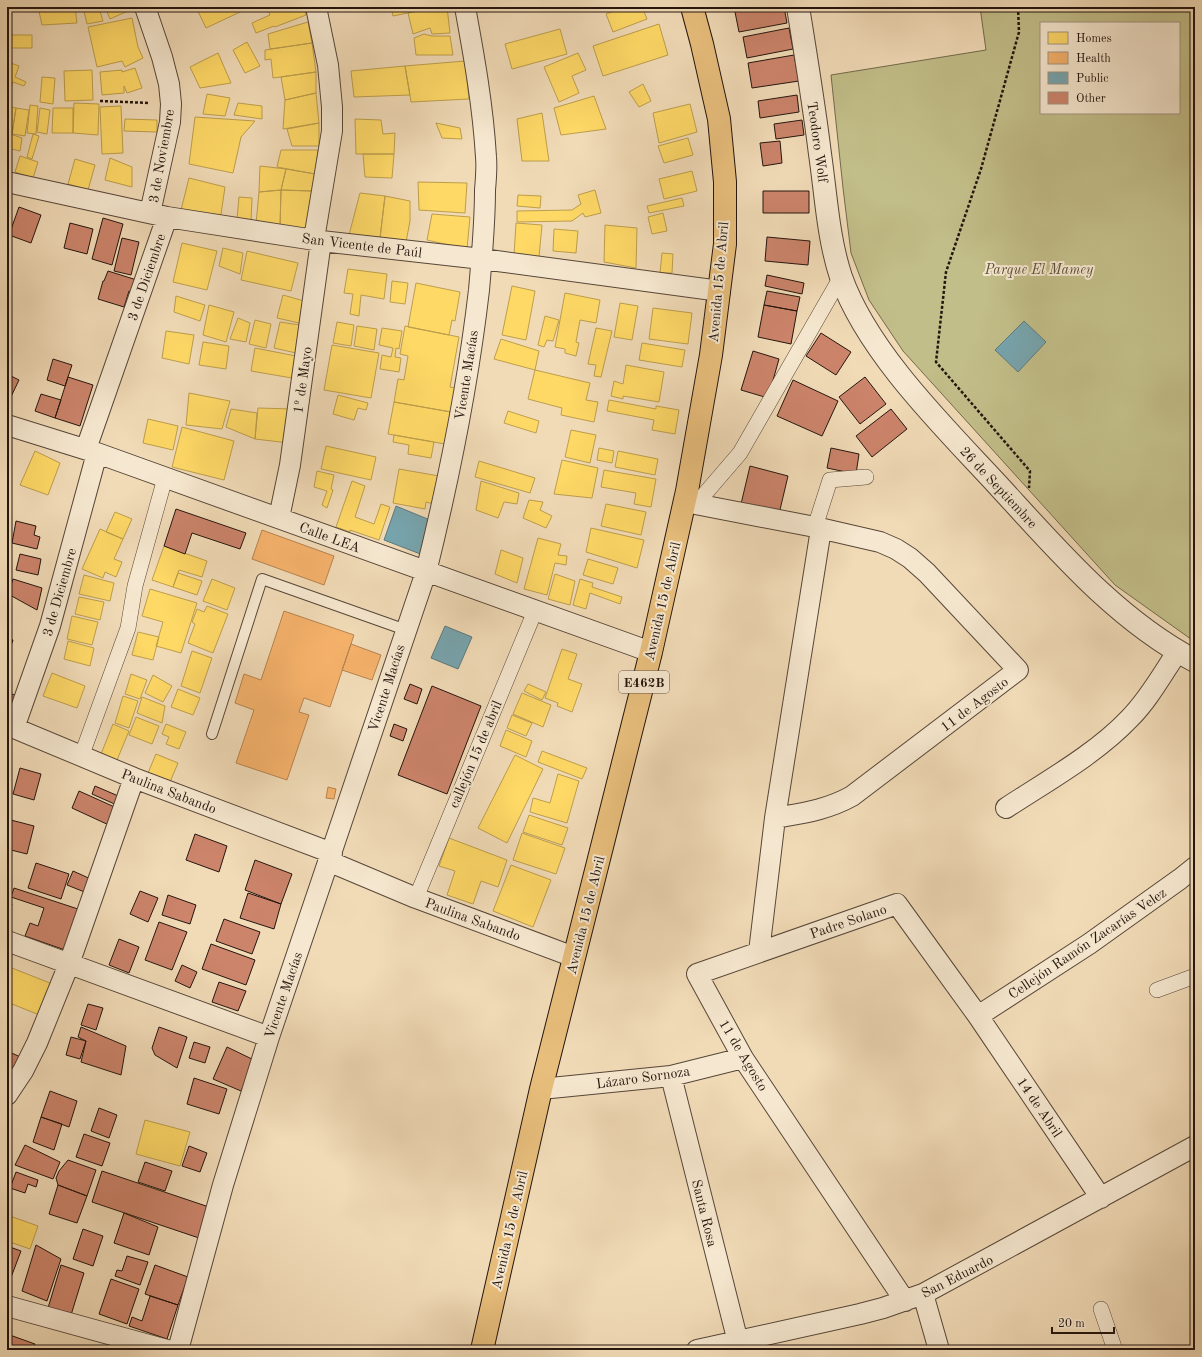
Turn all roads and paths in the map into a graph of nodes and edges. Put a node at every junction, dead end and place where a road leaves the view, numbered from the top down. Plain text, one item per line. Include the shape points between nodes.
1 (145, 7) edge
2 (316, 7) edge
3 (465, 7) edge
4 (692, 7) edge
5 (798, 7) edge
6 (1018, 7) edge
7 (100, 101) dead end
8 (171, 104) junction
9 (7, 182) edge
10 (158, 215) junction
11 (318, 240) junction
12 (482, 259) junction
13 (842, 277) junction
14 (720, 291) junction
15 (7, 425) edge
16 (91, 451) junction
17 (866, 477) dead end
18 (165, 478) junction
19 (691, 502) junction
20 (1026, 516) junction
21 (279, 518) junction
22 (818, 528) junction
23 (426, 572) junction
24 (535, 611) junction
25 (406, 630) junction
26 (651, 652) junction
27 (1186, 656) edge
28 (11, 726) edge
29 (212, 734) dead end
30 (81, 757) junction
31 (134, 778) junction
32 (1006, 808) dead end
33 (775, 818) junction
34 (330, 857) junction
35 (1195, 867) edge
36 (416, 898) junction
37 (7, 941) edge
38 (759, 952) junction
39 (574, 957) junction
40 (69, 964) junction
41 (1195, 976) edge
42 (1157, 990) dead end
43 (978, 1016) junction
44 (269, 1037) junction
45 (743, 1058) junction
46 (671, 1076) junction
47 (541, 1089) junction
48 (7, 1095) edge
49 (1194, 1151) edge
50 (1102, 1198) junction
51 (923, 1294) junction
52 (905, 1301) junction
53 (7, 1306) edge
54 (1100, 1309) dead end
55 (739, 1346) edge
56 (167, 1350) edge
57 (178, 1350) edge
58 (482, 1350) edge
59 (697, 1350) edge
60 (939, 1350) edge
61 (1115, 1350) edge

1 - 8 street, 3 de Noviembre via 162,57
2 - 11 street, 1º de Mayo via 328,65 332,106 332,131
3 - 12 street, Vicente Macías via 479,91 486,158
4 - 14 main road, Avenida 15 de Abril / E462B via 719,119 725,182 725,244
5 - 13 street, Teodoro Wolf via 832,243
6 - 20 path via 1019,32 981,169 946,272 936,362 1030,471
7 - 8 path
8 - 10 street, 3 de Noviembre
9 - 10 street, San Vicente de Paúl
10 - 11 street, San Vicente de Paúl
10 - 16 street, 3 de Diciembre
11 - 12 street, San Vicente de Paúl
11 - 21 street, 1º de Mayo via 290,465
12 - 14 street, San Vicente de Paúl
12 - 23 street, Vicente Macías via 455,440
13 - 19 street via 740,453
13 - 20 street, 26 de Septiembre via 856,313 881,351 928,409
14 - 19 main road, Avenida 15 de Abril / E462B
15 - 16 street, Calle LEA
16 - 18 street, Calle LEA
16 - 28 street, 3 de Diciembre via 50,626
17 - 22 street via 830,480
18 - 21 street, Calle LEA
18 - 30 street via 135,586 128,628
19 - 22 street, 11 de Agosto
19 - 26 main road, Avenida 15 de Abril / E462B
20 - 27 street, 26 de Septiembre via 1108,599 1145,630
21 - 23 street, Calle LEA
22 - 33 street
22 - 33 street, 11 de Agosto via 896,548 927,573 1018,670 852,796 824,809
23 - 24 street, Calle LEA
23 - 25 street, Vicente Macías
24 - 26 street, Calle LEA
24 - 36 street, callejón 15 de abril
25 - 29 lane via 262,579
25 - 34 street, Vicente Macías
26 - 39 main road, Avenida 15 de Abril / E462B
27 - 32 street via 1131,717 1097,748
28 - 30 street, Paulina Sabando
30 - 31 street, Paulina Sabando
31 - 34 street, Paulina Sabando
31 - 40 street
33 - 38 street
34 - 36 street, Paulina Sabando
34 - 44 street, Vicente Macías
35 - 43 street, Cellejón Ramón Zacarías Velez via 1089,944
36 - 39 street, Paulina Sabando
37 - 40 street
38 - 43 street, Padre Solano via 897,904
38 - 45 street, 11 de Agosto via 697,974
39 - 47 main road, Avenida 15 de Abril / E462B
40 - 44 street
40 - 48 street via 37,1043
41 - 42 street
43 - 50 street, 14 de Abril
44 - 57 street, Vicente Macías via 223,1185
45 - 46 street, Lázaro Sornoza
45 - 52 street, 11 de Agosto
46 - 47 street, Lázaro Sornoza
46 - 55 street, Santa Rosa
47 - 58 main road, Avenida 15 de Abril / E462B
49 - 50 street, San Eduardo
50 - 51 street, San Eduardo
51 - 52 street, San Eduardo
51 - 60 street
52 - 55 street, San Eduardo
53 - 56 street
54 - 61 street
55 - 59 street, San Eduardo

